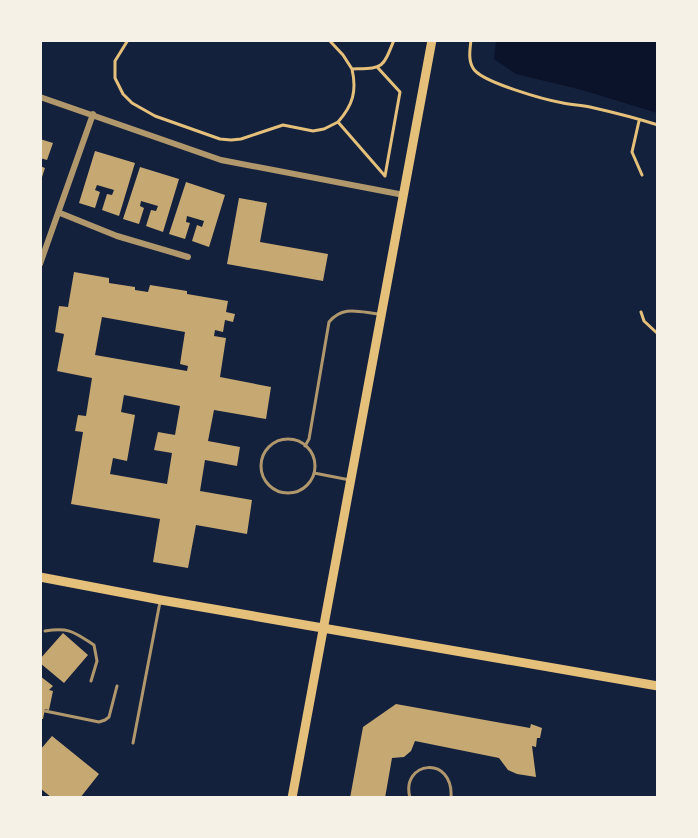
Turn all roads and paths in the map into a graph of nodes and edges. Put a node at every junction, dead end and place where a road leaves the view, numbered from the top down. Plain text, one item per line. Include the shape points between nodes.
1 (128, 40) edge
2 (329, 40) edge
3 (394, 40) edge
4 (432, 40) edge
5 (471, 40) edge
6 (378, 68) junction
7 (352, 69) junction
8 (40, 97) edge
9 (93, 114) junction
10 (639, 121) junction
11 (338, 122) junction
12 (657, 125) edge
13 (642, 175) dead end
14 (404, 195) junction
15 (60, 213) junction
16 (188, 257) dead end
17 (40, 264) edge
18 (641, 312) dead end
19 (381, 315) junction
20 (657, 334) edge
21 (305, 446) junction
22 (314, 474) junction
23 (351, 480) junction
24 (40, 577) edge
25 (161, 600) junction
26 (323, 629) junction
27 (45, 631) dead end
28 (91, 681) dead end
29 (117, 686) dead end
30 (657, 686) edge
31 (45, 711) dead end
32 (134, 743) dead end
33 (292, 798) edge
34 (410, 798) edge
35 (451, 798) edge

1 - 11 path via 115,61 115,78 132,104 155,116 231,140 283,125 313,131
2 - 7 path
3 - 6 path via 385,63
4 - 14 main road
5 - 10 path via 473,69 481,76 545,98
6 - 7 path
6 - 11 path via 400,92 385,176
7 - 11 path via 354,96
8 - 9 street
9 - 14 street via 221,160
9 - 15 street
10 - 12 path
10 - 13 path via 632,153
14 - 19 main road
15 - 16 street via 117,236
15 - 17 street
18 - 20 path
19 - 21 lane via 348,310 337,313 329,322
19 - 23 main road
21 - 22 lane via 314,458
21 - 22 lane via 291,439 277,441 262,458 262,473 270,486 284,492 305,486
22 - 23 lane
23 - 26 main road
24 - 25 main road
25 - 26 main road
25 - 32 lane
26 - 30 main road
26 - 33 main road
27 - 28 lane via 69,629 94,645 97,661
29 - 31 lane via 110,717 105,720
34 - 35 lane via 410,779 424,768 434,767 450,779

